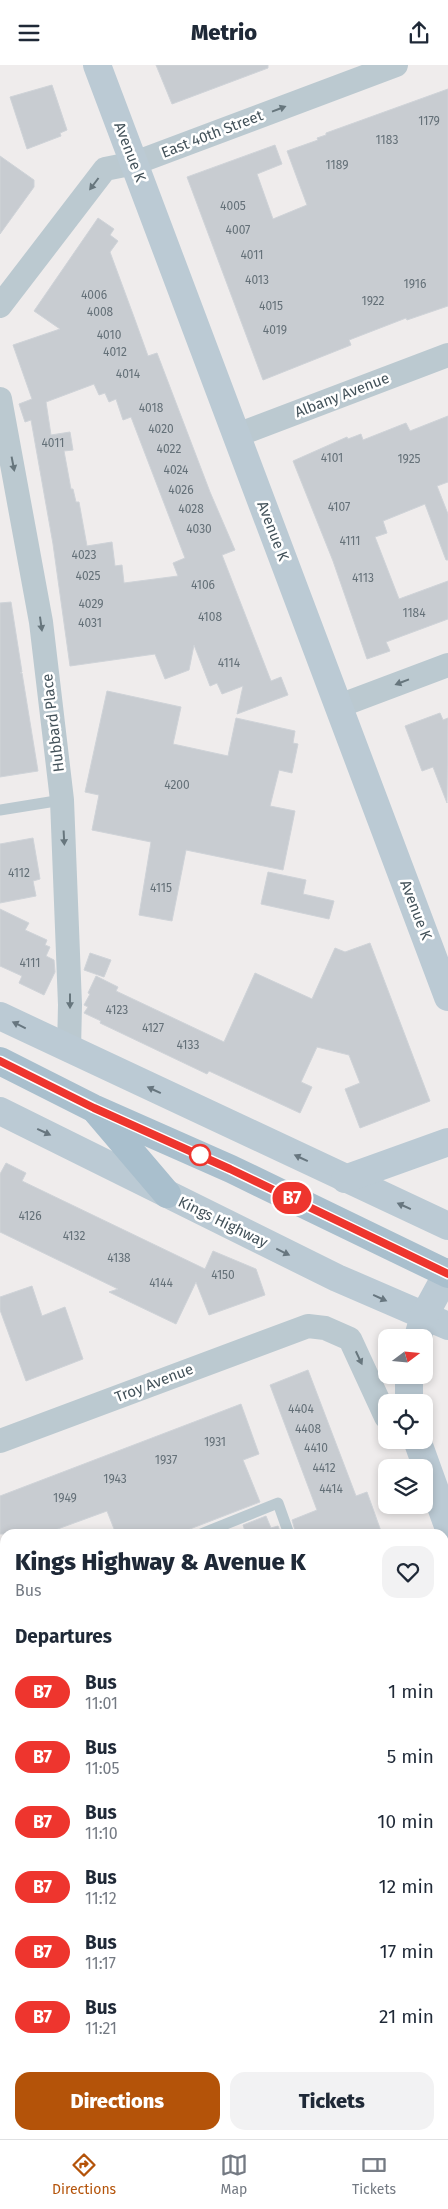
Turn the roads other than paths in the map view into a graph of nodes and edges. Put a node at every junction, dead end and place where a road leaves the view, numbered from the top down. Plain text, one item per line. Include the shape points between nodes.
1 (97, 65) edge
2 (396, 65) edge
3 (135, 163) junction
4 (0, 306) edge
5 (448, 355) edge
6 (0, 399) edge
7 (237, 435) junction
8 (448, 665) edge
9 (339, 706) junction
10 (62, 800) junction
11 (0, 810) edge
12 (443, 965) edge
13 (448, 997) edge
14 (0, 1017) edge
15 (69, 1050) junction
16 (0, 1061) edge
17 (94, 1108) junction
18 (0, 1111) edge
19 (448, 1141) edge
20 (345, 1179) junction
21 (167, 1194) junction
22 (448, 1226) edge
23 (448, 1273) edge
24 (430, 1326) edge
25 (378, 1400) edge
26 (0, 1441) edge
27 (433, 1491) edge
28 (448, 1526) edge
29 (213, 1529) edge
30 (287, 1529) edge

1 - 3 street, Avenue K
3 -> 2 street, East 40th Street
3 -> 4 street, East 40th Street via 105,169
3 - 7 street, Avenue K
5 - 7 street, Albany Avenue
6 -> 10 street, Hubbard Place via 41,622
7 - 9 street, Avenue K
8 -> 9 street
9 - 12 street, Avenue K
10 - 11 lane
10 -> 15 street, Hubbard Place
12 - 13 street, Avenue K
15 -> 14 street
20 -> 15 street
16 - 17 main road
17 - 21 main road
17 - 23 main road
18 -> 21 street, Kings Highway
19 - 20 street
22 -> 20 street
21 -> 24 street, Kings Highway
23 - 24 street
26 -> 25 street, Troy Avenue via 308,1325 325,1328 350,1339
27 - 28 street
29 - 30 lane via 278,1503

